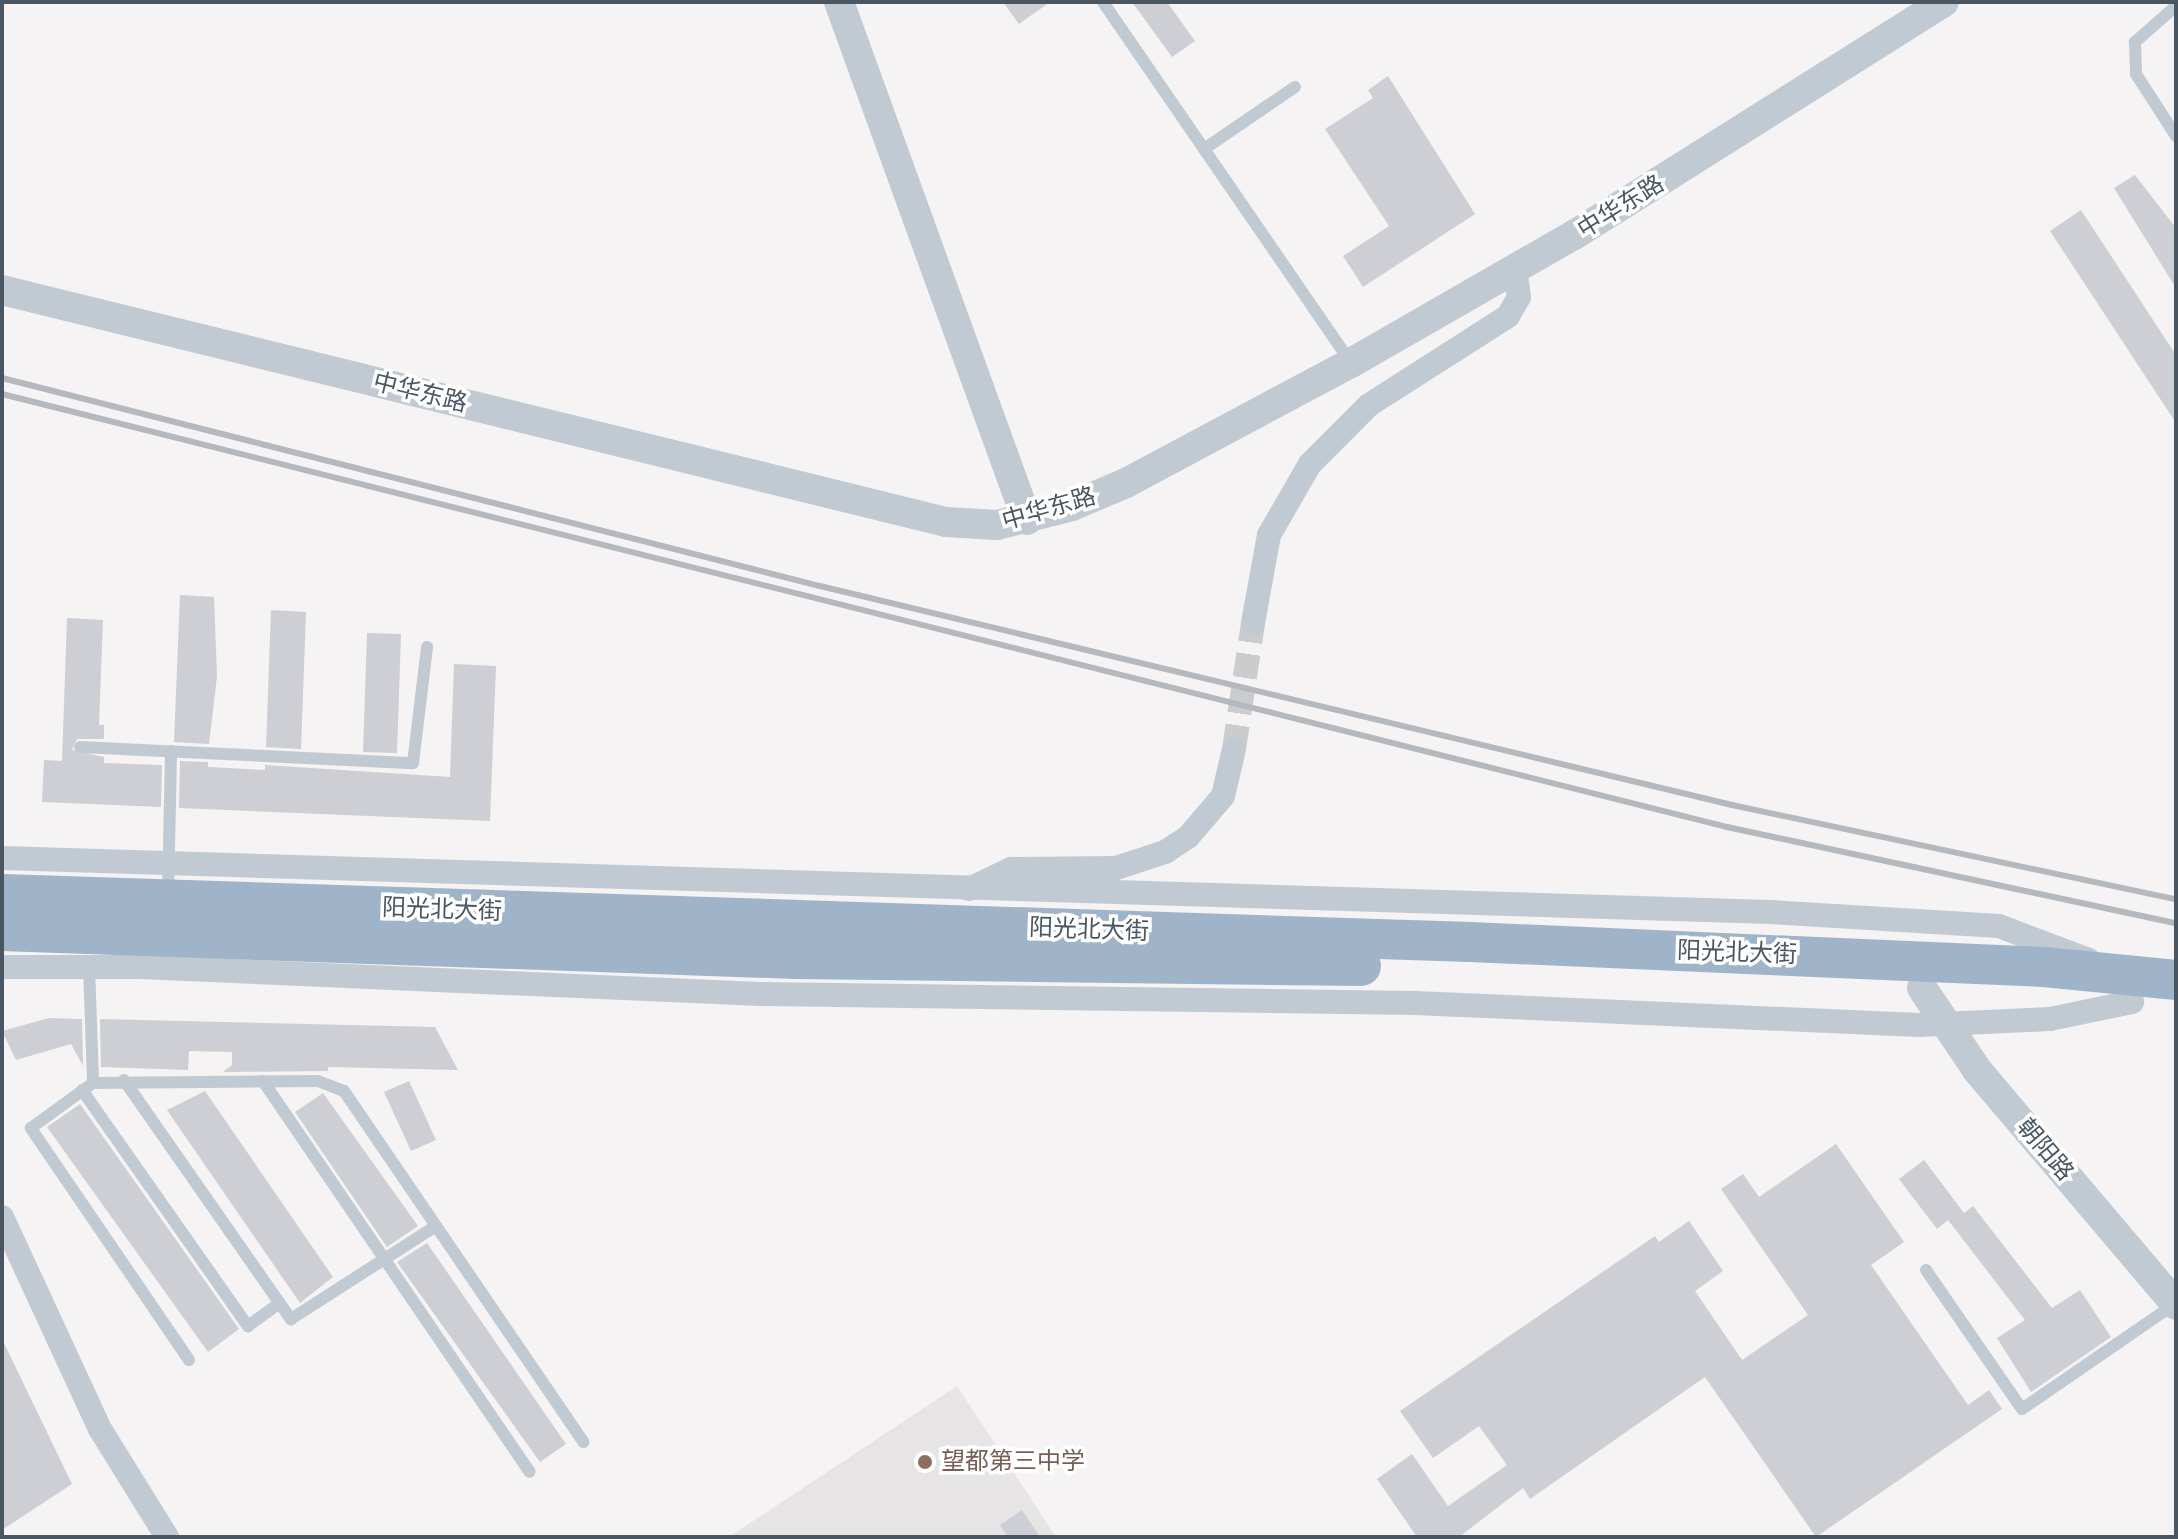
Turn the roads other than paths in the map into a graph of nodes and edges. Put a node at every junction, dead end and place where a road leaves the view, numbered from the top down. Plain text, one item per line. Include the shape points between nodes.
1 (839, 2) edge
2 (1103, 2) edge
3 (1944, 2) edge
4 (2176, 6) edge
5 (1295, 87) dead end
6 (2176, 136) edge
7 (1204, 149) junction
8 (1515, 270) junction
9 (2, 290) edge
10 (1351, 363) junction
11 (1027, 520) junction
12 (1253, 623) tunnel mouth
13 (427, 647) dead end
14 (80, 747) dead end
15 (1234, 749) tunnel mouth
16 (171, 751) junction
17 (2, 858) edge
18 (168, 882) junction
19 (968, 889) junction
20 (2, 894) edge
21 (950, 926) junction
22 (2, 931) edge
23 (89, 966) junction
24 (2, 967) edge
25 (2176, 980) edge
26 (1922, 988) junction
27 (2128, 988) junction
28 (2176, 1007) edge
29 (1947, 1024) junction
30 (124, 1080) junction
31 (263, 1081) junction
32 (88, 1086) junction
33 (2, 1217) edge
34 (436, 1226) junction
35 (384, 1259) junction
36 (1926, 1270) dead end
37 (280, 1303) junction
38 (2175, 1304) edge
39 (189, 1360) dead end
40 (583, 1442) dead end
41 (530, 1472) dead end
42 (167, 1537) edge

1 - 11 street
2 - 7 lane
3 - 8 street, 中华东路
4 - 6 lane via 2135,42 2136,74
5 - 7 lane
7 - 10 lane
8 - 10 street, 中华东路
8 - 12 street via 1519,297 1508,316 1369,405 1310,464 1269,535
9 - 11 street, 中华东路 via 946,522 980,527
10 - 11 street, 中华东路 via 1126,483
13 - 16 lane via 413,763
14 - 16 lane
15 - 19 street via 1223,796 1188,837 1165,852 1116,868 1011,869
16 - 18 lane
17 - 18 street
18 - 19 street
18 - 20 highway, 阳光北大街
18 - 21 highway, 阳光北大街
19 - 21 street
19 - 27 street via 1771,912 1999,926
21 - 27 highway, 阳光北大街 via 1501,943
22 - 26 highway, 阳光北大街 via 796,959 1365,966
23 - 24 street
23 - 29 street via 760,994 1415,1003
23 - 32 lane
25 - 27 highway, 阳光北大街
26 - 27 highway, 阳光北大街
26 - 29 street, 朝阳路
27 - 28 highway, 阳光北大街
27 - 29 street via 2050,1019
29 - 38 street, 朝阳路 via 1977,1070
30 - 31 lane
30 - 32 lane
30 - 37 lane
31 - 34 lane via 318,1081 344,1091
31 - 35 lane
32 - 37 lane via 248,1326
32 - 39 lane via 31,1128
33 - 42 street via 100,1429
34 - 35 lane
34 - 40 lane
35 - 37 lane via 291,1319
35 - 41 lane
36 - 38 lane via 2022,1409

